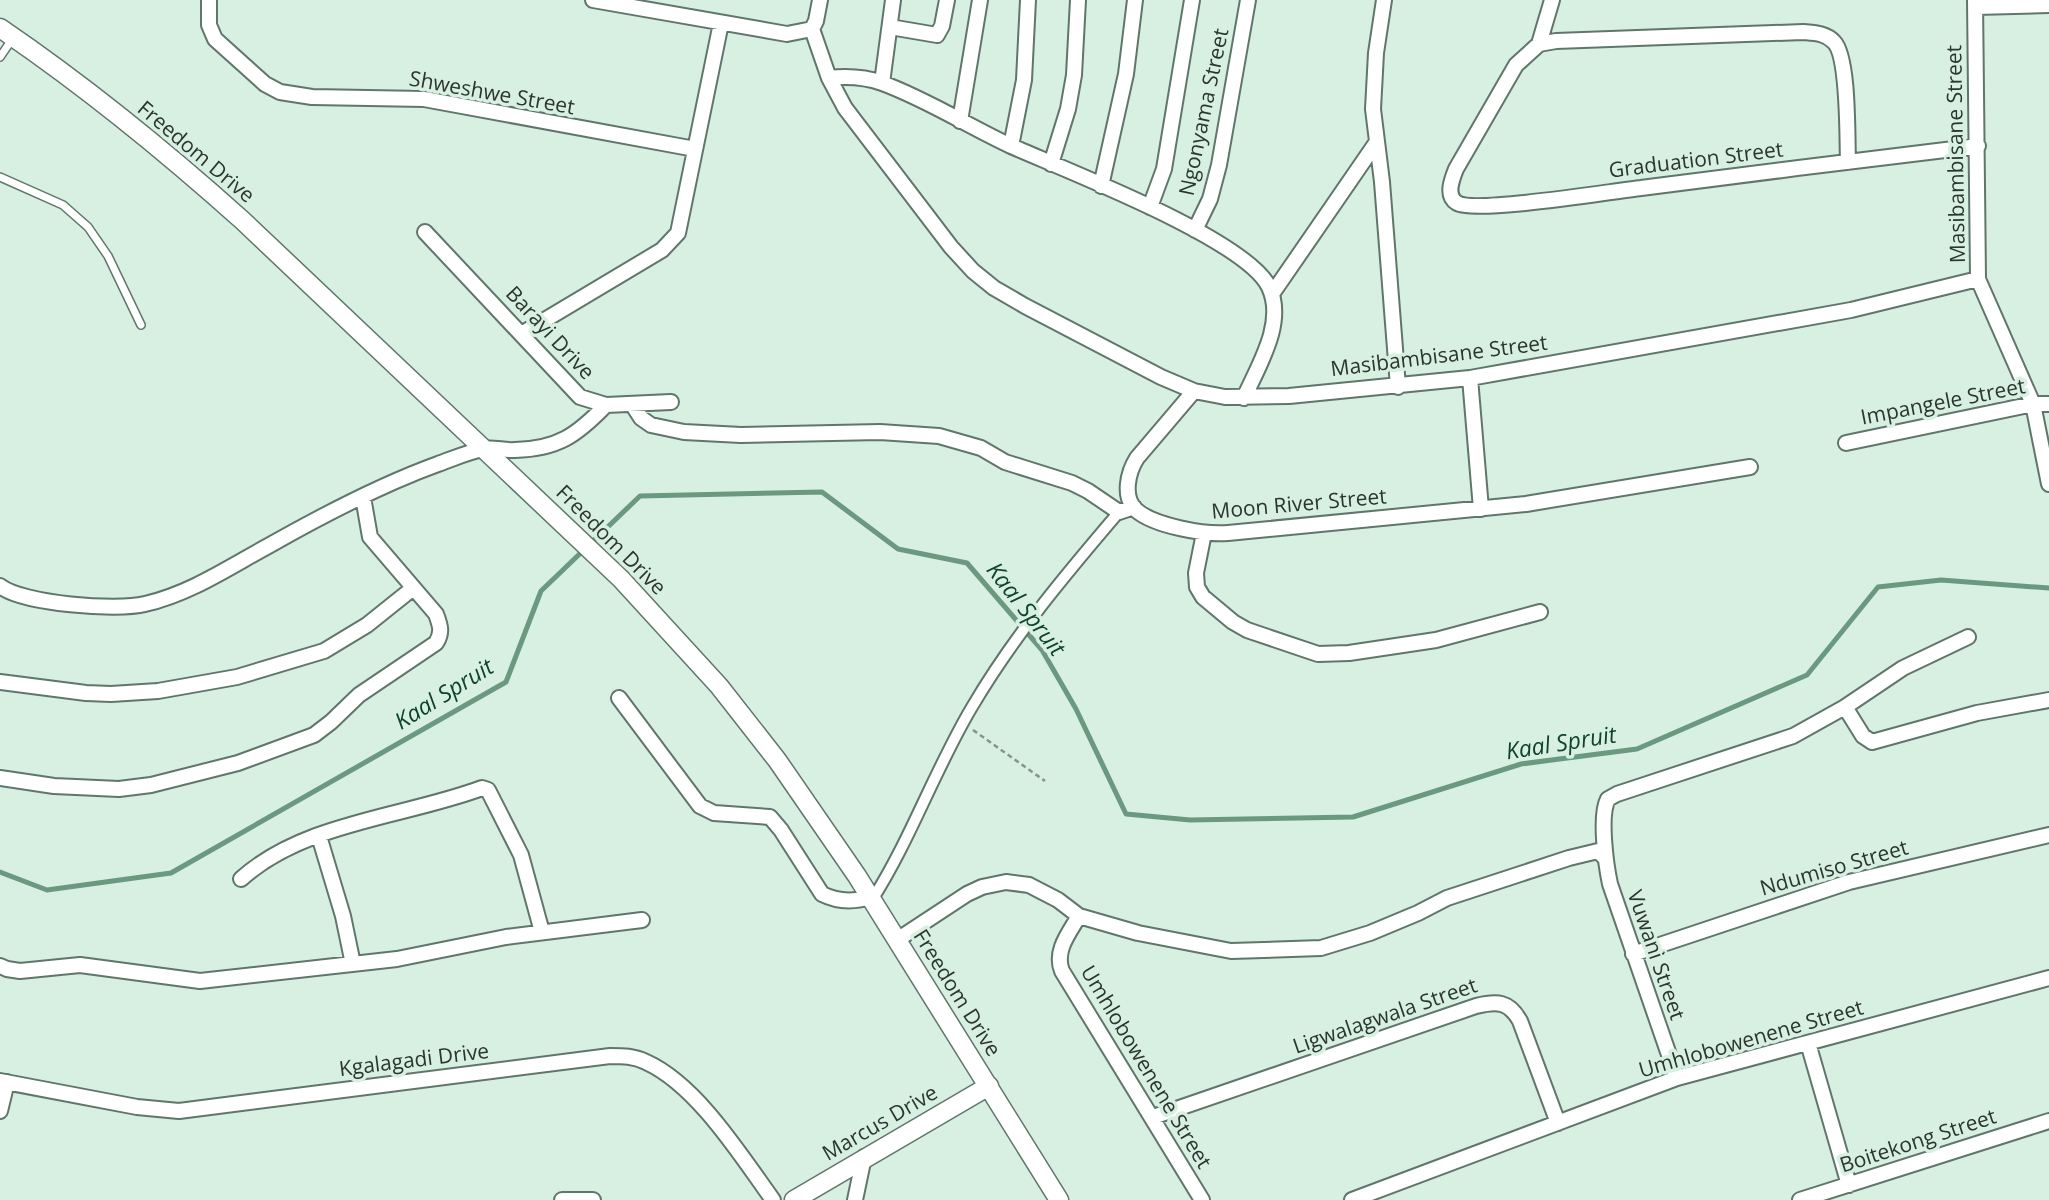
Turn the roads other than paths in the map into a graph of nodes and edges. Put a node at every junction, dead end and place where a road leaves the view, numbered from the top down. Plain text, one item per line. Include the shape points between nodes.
1 (209, 0) edge
2 (593, 0) edge
3 (820, 0) edge
4 (894, 0) edge
5 (947, 0) edge
6 (980, 0) edge
7 (1028, 0) edge
8 (1078, 0) edge
9 (1135, 0) edge
10 (1192, 0) edge
11 (1248, 0) edge
12 (1384, 0) edge
13 (1552, 0) edge
14 (611, 2) edge
15 (1975, 3) edge
16 (2049, 5) edge
17 (721, 23) junction
18 (890, 27) junction
19 (812, 29) junction
20 (7, 32) edge
21 (1539, 44) junction
22 (0, 57) edge
23 (830, 78) junction
24 (882, 83) junction
25 (960, 121) junction
26 (1376, 143) junction
27 (1011, 146) junction
28 (1979, 146) junction
29 (695, 149) junction
30 (1848, 162) junction
31 (1051, 164) junction
32 (0, 177) edge
33 (1101, 186) junction
34 (1150, 207) junction
35 (1195, 230) junction
36 (425, 232) dead end
37 (1978, 279) junction
38 (1272, 294) junction
39 (141, 325) dead end
40 (523, 333) junction
41 (1470, 378) junction
42 (1398, 387) junction
43 (1194, 391) junction
44 (1244, 398) junction
45 (671, 402) dead end
46 (632, 404) junction
47 (2033, 404) junction
48 (2049, 404) edge
49 (606, 405) junction
50 (1846, 443) dead end
51 (485, 449) junction
52 (1750, 467) dead end
53 (2049, 484) edge
54 (363, 497) junction
55 (1134, 507) junction
56 (1481, 509) junction
57 (1119, 512) junction
58 (1204, 533) junction
59 (0, 586) edge
60 (412, 589) junction
61 (1540, 612) dead end
62 (1968, 637) dead end
63 (0, 682) edge
64 (619, 698) dead end
65 (2049, 700) edge
66 (1845, 707) junction
67 (0, 778) edge
68 (2049, 835) edge
69 (319, 836) junction
70 (1604, 856) junction
71 (241, 878) dead end
72 (872, 899) junction
73 (1079, 916) junction
74 (642, 920) dead end
75 (542, 932) junction
76 (897, 940) junction
77 (1633, 954) junction
78 (353, 964) junction
79 (0, 966) edge
80 (2049, 978) edge
81 (1808, 1043) junction
82 (1677, 1078) junction
83 (4, 1082) edge
84 (989, 1086) junction
85 (0, 1111) edge
86 (1153, 1117) junction
87 (2049, 1121) edge
88 (1558, 1123) junction
89 (864, 1157) junction
90 (1849, 1185) junction
91 (562, 1200) edge
92 (593, 1200) edge
93 (773, 1200) edge
94 (794, 1200) edge
95 (855, 1200) edge
96 (1059, 1200) edge
97 (1202, 1200) edge
98 (1352, 1200) edge
99 (1800, 1200) edge

1 - 29 street, Shweshwe Street via 209,25 215,39 280,92 424,99
2 - 14 street
3 - 19 street
4 - 18 street
5 - 18 street via 937,35
6 - 25 street
7 - 27 street via 1024,79
8 - 31 street via 1074,75
9 - 33 street via 1124,84
10 - 34 street via 1164,169
11 - 35 street, Ngonyama Street via 1219,165
12 - 26 street via 1374,74
13 - 21 street
14 - 17 street
15 - 16 street
15 - 28 street, Masibambisane Street
17 - 19 street via 788,34
17 - 29 street
18 - 24 street
19 - 23 street, Masibambisane Street
20 - 22 lane
20 - 51 street, Freedom Drive via 188,173
21 - 30 street via 1574,39 1823,35 1835,42 1843,63
21 - 30 street, Graduation Street via 1516,65 1456,169 1450,187 1453,201 1474,207
23 - 24 street
23 - 43 street, Masibambisane Street via 861,130 973,271 1025,306
24 - 25 street
25 - 27 street
26 - 38 street
26 - 42 street
27 - 31 street
28 - 30 street, Graduation Street
28 - 37 street, Masibambisane Street
29 - 40 street via 681,225 673,240
31 - 33 street
32 - 39 lane via 63,205 88,227 108,256
33 - 34 street
34 - 35 street
35 - 38 street via 1246,262
36 - 40 street, Barayi Drive
37 - 41 street, Masibambisane Street via 1851,310
37 - 47 street
38 - 44 street via 1274,322
40 - 49 street, Barayi Drive via 580,397
41 - 42 street, Masibambisane Street
41 - 56 street
42 - 44 street, Masibambisane Street
43 - 44 street, Masibambisane Street
43 - 55 street via 1131,467 1128,491
45 - 46 street, Barayi Drive
46 - 49 street, Barayi Drive
46 - 57 street via 651,425 684,432 939,436 1072,483
47 - 48 street, Impangele Street
47 - 50 street, Impangele Street
47 - 53 street
49 - 51 street via 559,444
51 - 54 street
51 - 72 street, Freedom Drive via 621,579 740,711
52 - 56 street, Moon River Street
54 - 59 street via 216,574 142,605 68,604
54 - 60 street via 370,537
55 - 57 street
55 - 58 street, Moon River Street via 1150,518
56 - 58 street, Moon River Street
57 - 72 street via 1033,617 983,688
58 - 61 street via 1196,573 1203,597 1247,630 1318,654 1436,640
60 - 63 street via 367,625 324,651 237,677 111,694
60 - 67 street via 436,614 441,636 305,739 238,763 137,787 88,789
62 - 66 street via 1903,668
64 - 72 street via 700,806 714,813 770,817 822,894 851,901
65 - 66 street via 1977,713 1872,742
66 - 70 street, Vuwani Street via 1772,744 1608,799
68 - 77 street, Ndumiso Street via 1849,881
69 - 71 street via 272,855
69 - 75 street via 485,788 515,839
69 - 78 street via 344,916
70 - 73 street via 1587,852 1532,869 1321,948 1218,949
70 - 77 street, Vuwani Street
72 - 76 street, Freedom Drive
73 - 76 street via 1029,885 1006,882 967,894
73 - 86 street, Umhlobowenene Street via 1061,947 1060,966
74 - 75 street
75 - 78 street
76 - 84 street, Freedom Drive
77 - 82 street, Vuwani Street
78 - 79 street via 200,981 80,965 20,971
80 - 81 street, Umhlobowenene Street
81 - 82 street, Umhlobowenene Street
81 - 90 street
82 - 88 street, Umhlobowenene Street
83 - 85 street
83 - 93 street, Kgalagadi Drive via 179,1111 627,1056 657,1068 692,1097
84 - 89 street, Marcus Drive
84 - 96 street, Freedom Drive
86 - 88 street, Ligwalagwala Street via 1493,1002 1511,1008 1520,1021
86 - 97 street, Umhlobowenene Street
87 - 90 street, Boitekong Street
88 - 98 street, Umhlobowenene Street
89 - 94 street, Marcus Drive
89 - 95 street
90 - 99 street, Boitekong Street
91 - 92 street

